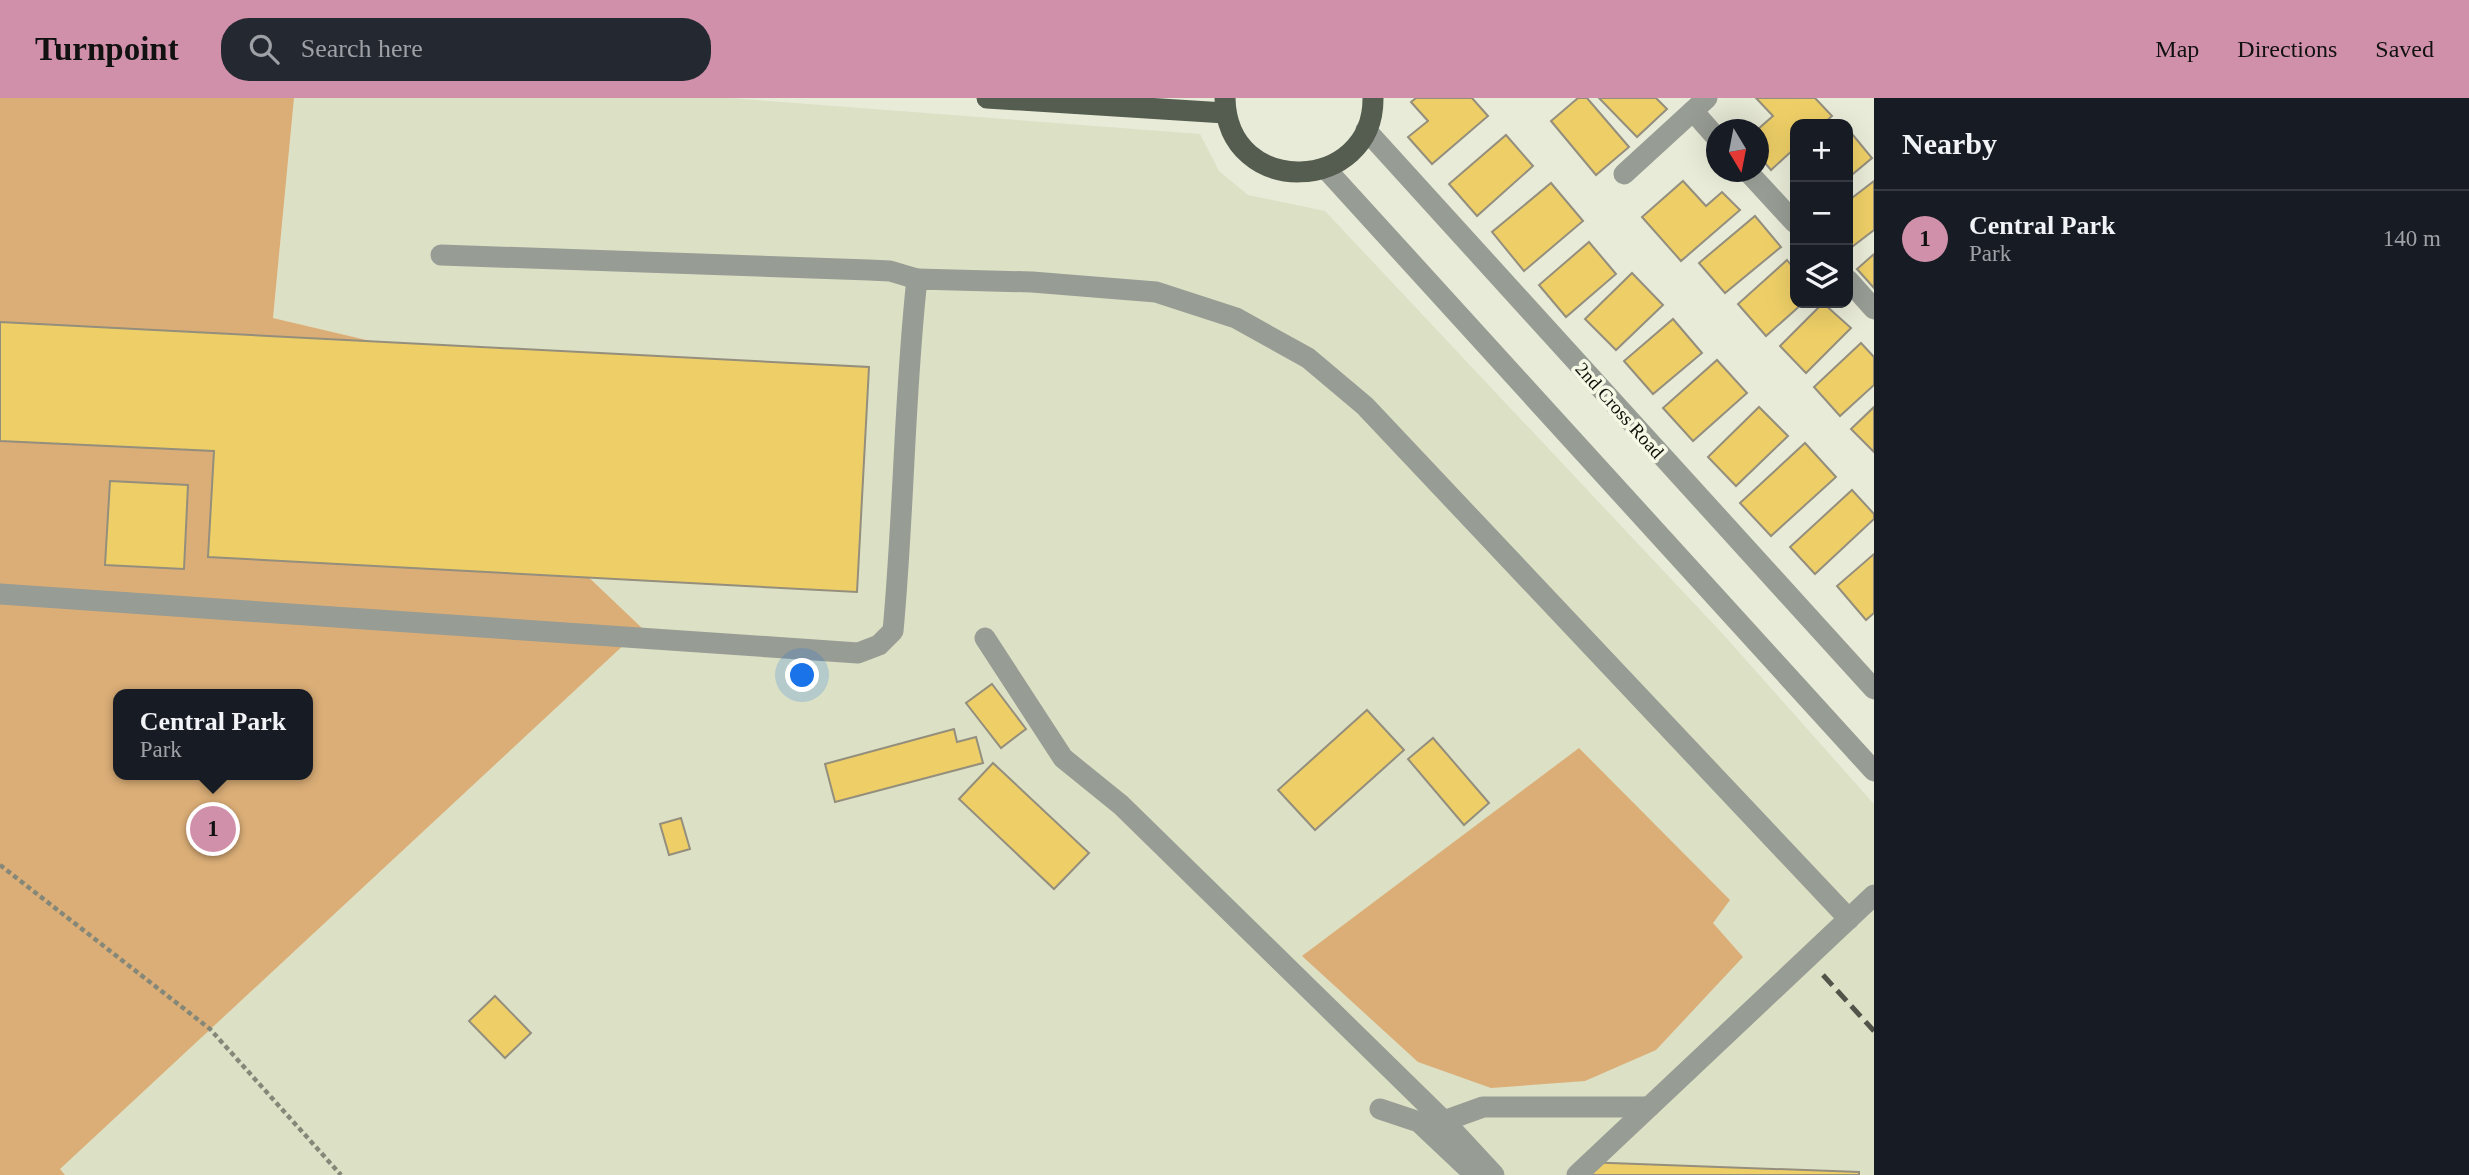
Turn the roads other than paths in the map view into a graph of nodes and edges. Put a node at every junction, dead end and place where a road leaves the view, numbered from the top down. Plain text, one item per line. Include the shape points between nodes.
1 (988, 98) edge
2 (1373, 98) edge
3 (1700, 104) edge
4 (1225, 106) edge
5 (1366, 130) junction
6 (1325, 168) junction
7 (1624, 174) dead end
8 (1757, 182) edge
9 (1790, 218) edge
10 (441, 255) dead end
11 (917, 279) junction
12 (1853, 286) edge
13 (1874, 309) edge
14 (0, 594) edge
15 (985, 638) dead end
16 (1874, 689) edge
17 (1874, 771) edge
18 (1874, 895) edge
19 (1849, 919) junction
20 (1648, 1107) junction
21 (1380, 1109) dead end
22 (1444, 1121) junction
23 (1475, 1175) edge
24 (1494, 1175) edge
25 (1577, 1175) edge

1 - 4 main road
2 - 5 main road
3 - 7 street
4 - 6 main road via 1236,139 1258,164 1302,173
5 - 6 main road via 1347,156
5 - 16 street, 2nd Cross Road
6 - 17 street
8 - 9 street
10 - 11 street via 880,271
11 - 14 street via 907,368 892,631 879,645 858,653
11 - 19 street via 1156,292 1236,318 1308,358 1364,405
12 - 13 street
15 - 22 street via 1063,758 1121,805
18 - 19 street
19 - 20 street
20 - 22 street via 1483,1107
20 - 25 street
21 - 23 street via 1419,1122
22 - 24 street

